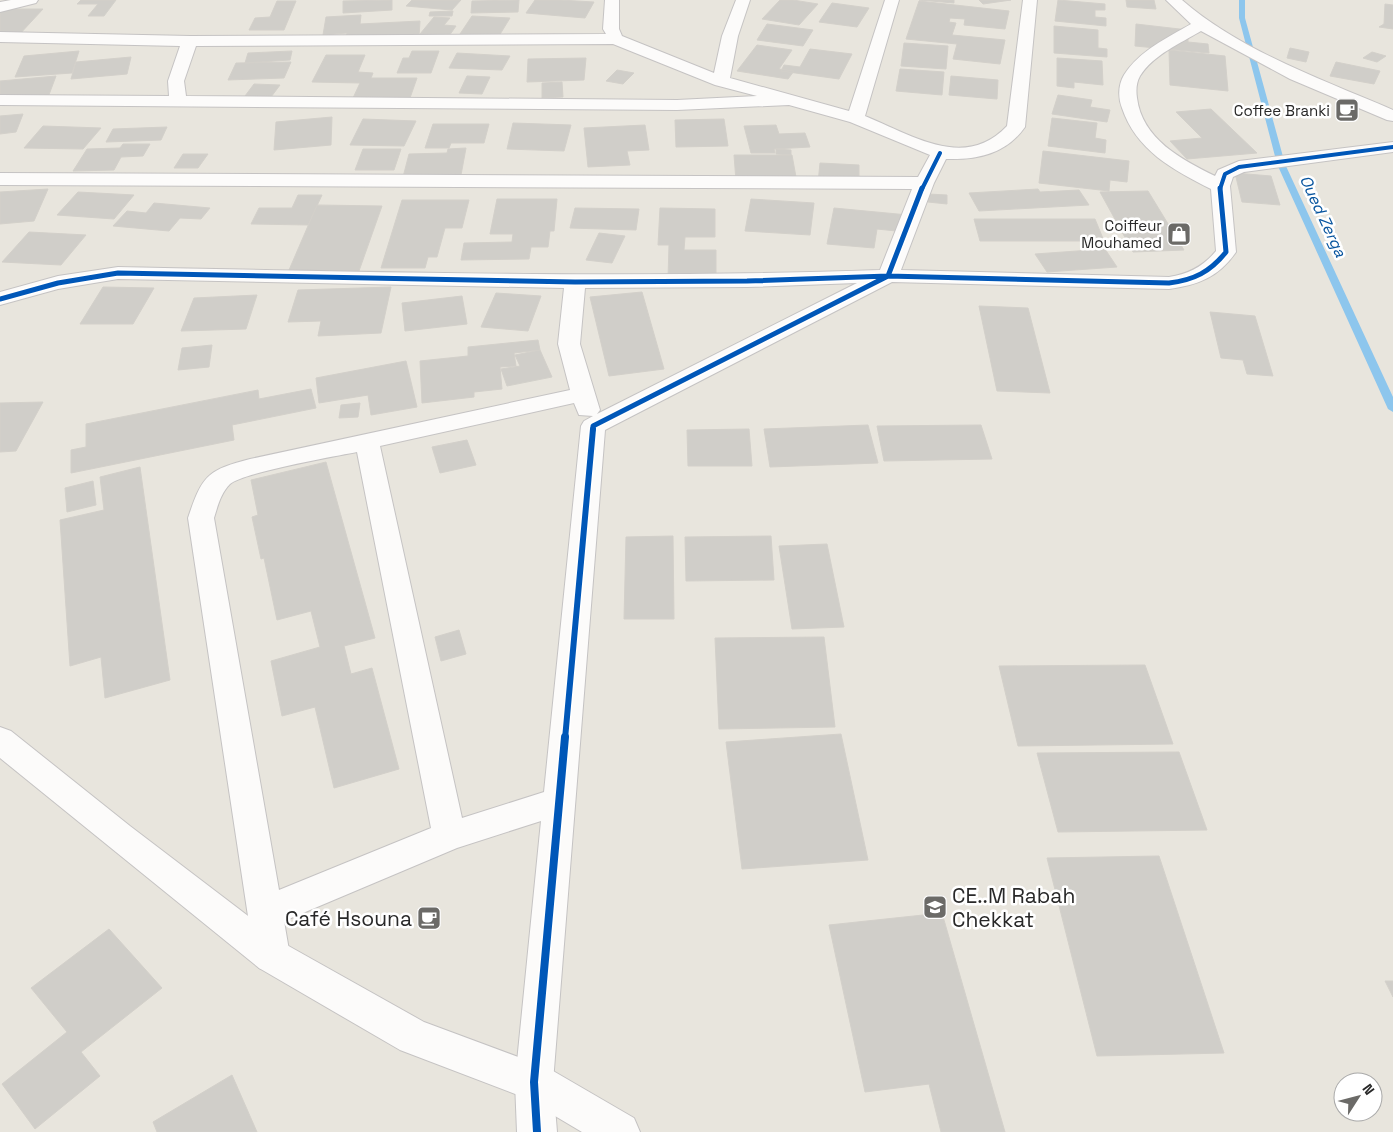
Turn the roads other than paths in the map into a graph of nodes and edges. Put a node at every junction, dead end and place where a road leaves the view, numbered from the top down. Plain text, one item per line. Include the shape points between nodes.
1 (31, 0) edge
2 (612, 0) edge
3 (742, 0) edge
4 (892, 0) edge
5 (1030, 0) edge
6 (1173, 0) edge
7 (0, 7) edge
8 (1201, 25) junction
9 (0, 37) edge
10 (616, 39) junction
11 (190, 41) junction
12 (721, 81) junction
13 (0, 100) edge
14 (788, 100) junction
15 (178, 101) junction
16 (1393, 116) edge
17 (856, 118) junction
18 (1393, 147) edge
19 (940, 153) junction
20 (0, 179) edge
21 (924, 183) junction
22 (1220, 186) junction
23 (888, 276) junction
24 (575, 282) junction
25 (0, 299) edge
26 (583, 394) junction
27 (592, 426) junction
28 (367, 442) junction
29 (0, 740) edge
30 (559, 801) junction
31 (450, 836) junction
32 (265, 912) junction
33 (272, 956) junction
34 (534, 1082) junction
35 (537, 1132) edge
36 (620, 1132) edge

1 - 7 street
2 - 10 street via 611,29
3 - 12 street via 730,36
4 - 17 street
5 - 19 street via 1016,127 1006,140 991,148 970,154
6 - 8 street
8 - 16 street via 1296,76
8 - 22 street via 1165,47 1134,72 1126,90 1134,121 1152,145 1177,165
9 - 11 street
10 - 11 street
10 - 12 street
11 - 15 street via 176,81
12 - 14 street
13 - 15 street
14 - 15 street via 677,105
14 - 17 street
17 - 19 street
18 - 22 street via 1239,167 1225,174
19 - 21 street
20 - 21 street
21 - 23 street
22 - 23 street via 1226,252 1215,268 1188,281
23 - 24 street
23 - 27 street
24 - 25 street via 118,273 47,283
24 - 26 street via 569,344
26 - 27 street
26 - 28 street
27 - 30 street
28 - 31 street
28 - 32 street via 223,476 210,491 201,518
29 - 33 street
30 - 31 street
30 - 34 street
31 - 32 street
32 - 33 street
33 - 34 street via 413,1037
34 - 35 street
34 - 36 street

